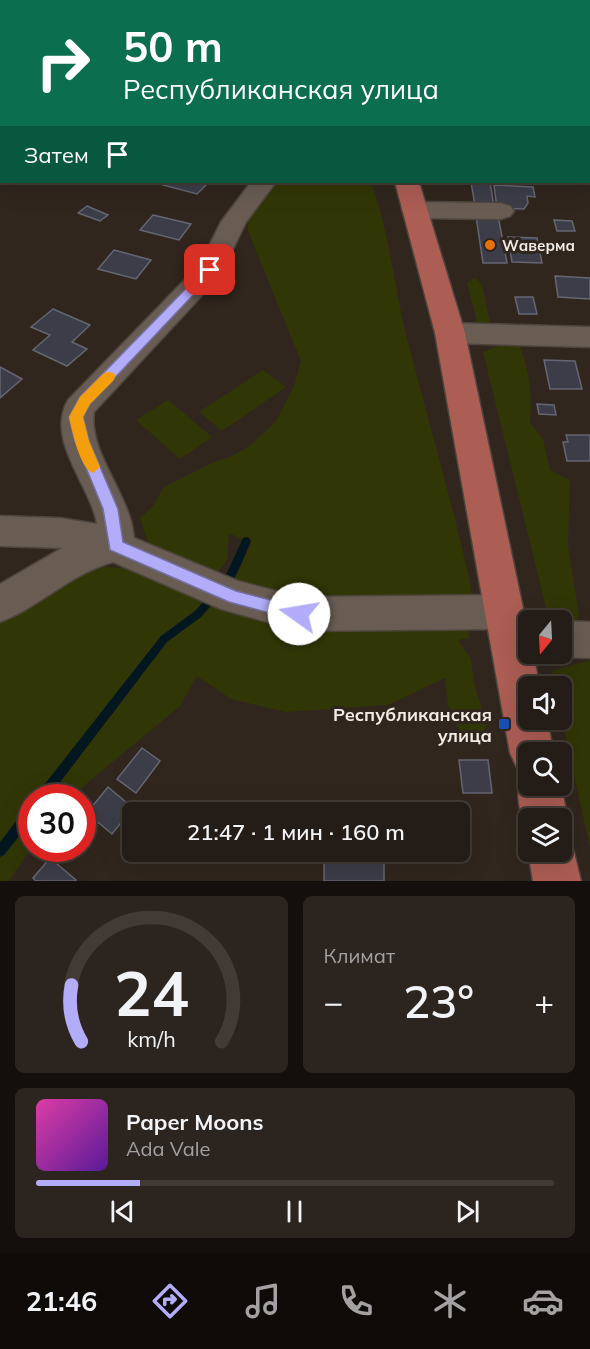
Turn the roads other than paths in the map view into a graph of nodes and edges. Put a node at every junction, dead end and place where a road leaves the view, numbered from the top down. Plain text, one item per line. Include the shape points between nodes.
1 (263, 183) edge
2 (407, 183) edge
3 (416, 210) junction
4 (501, 211) dead end
5 (450, 333) junction
6 (590, 337) edge
7 (0, 531) edge
8 (116, 546) junction
9 (0, 605) edge
10 (514, 629) edge
11 (572, 639) edge
12 (590, 640) edge
13 (530, 742) edge
14 (553, 862) edge
15 (557, 881) edge

1 - 8 street via 238,213 210,270 79,408 76,417 82,441 111,509
2 - 3 main road
3 - 4 street
3 - 5 main road
5 - 6 street
5 - 10 main road
7 - 8 street via 60,533
8 - 9 street via 58,567
8 - 10 street via 234,597 287,612
10 - 13 main road
11 - 12 street
14 - 15 main road

